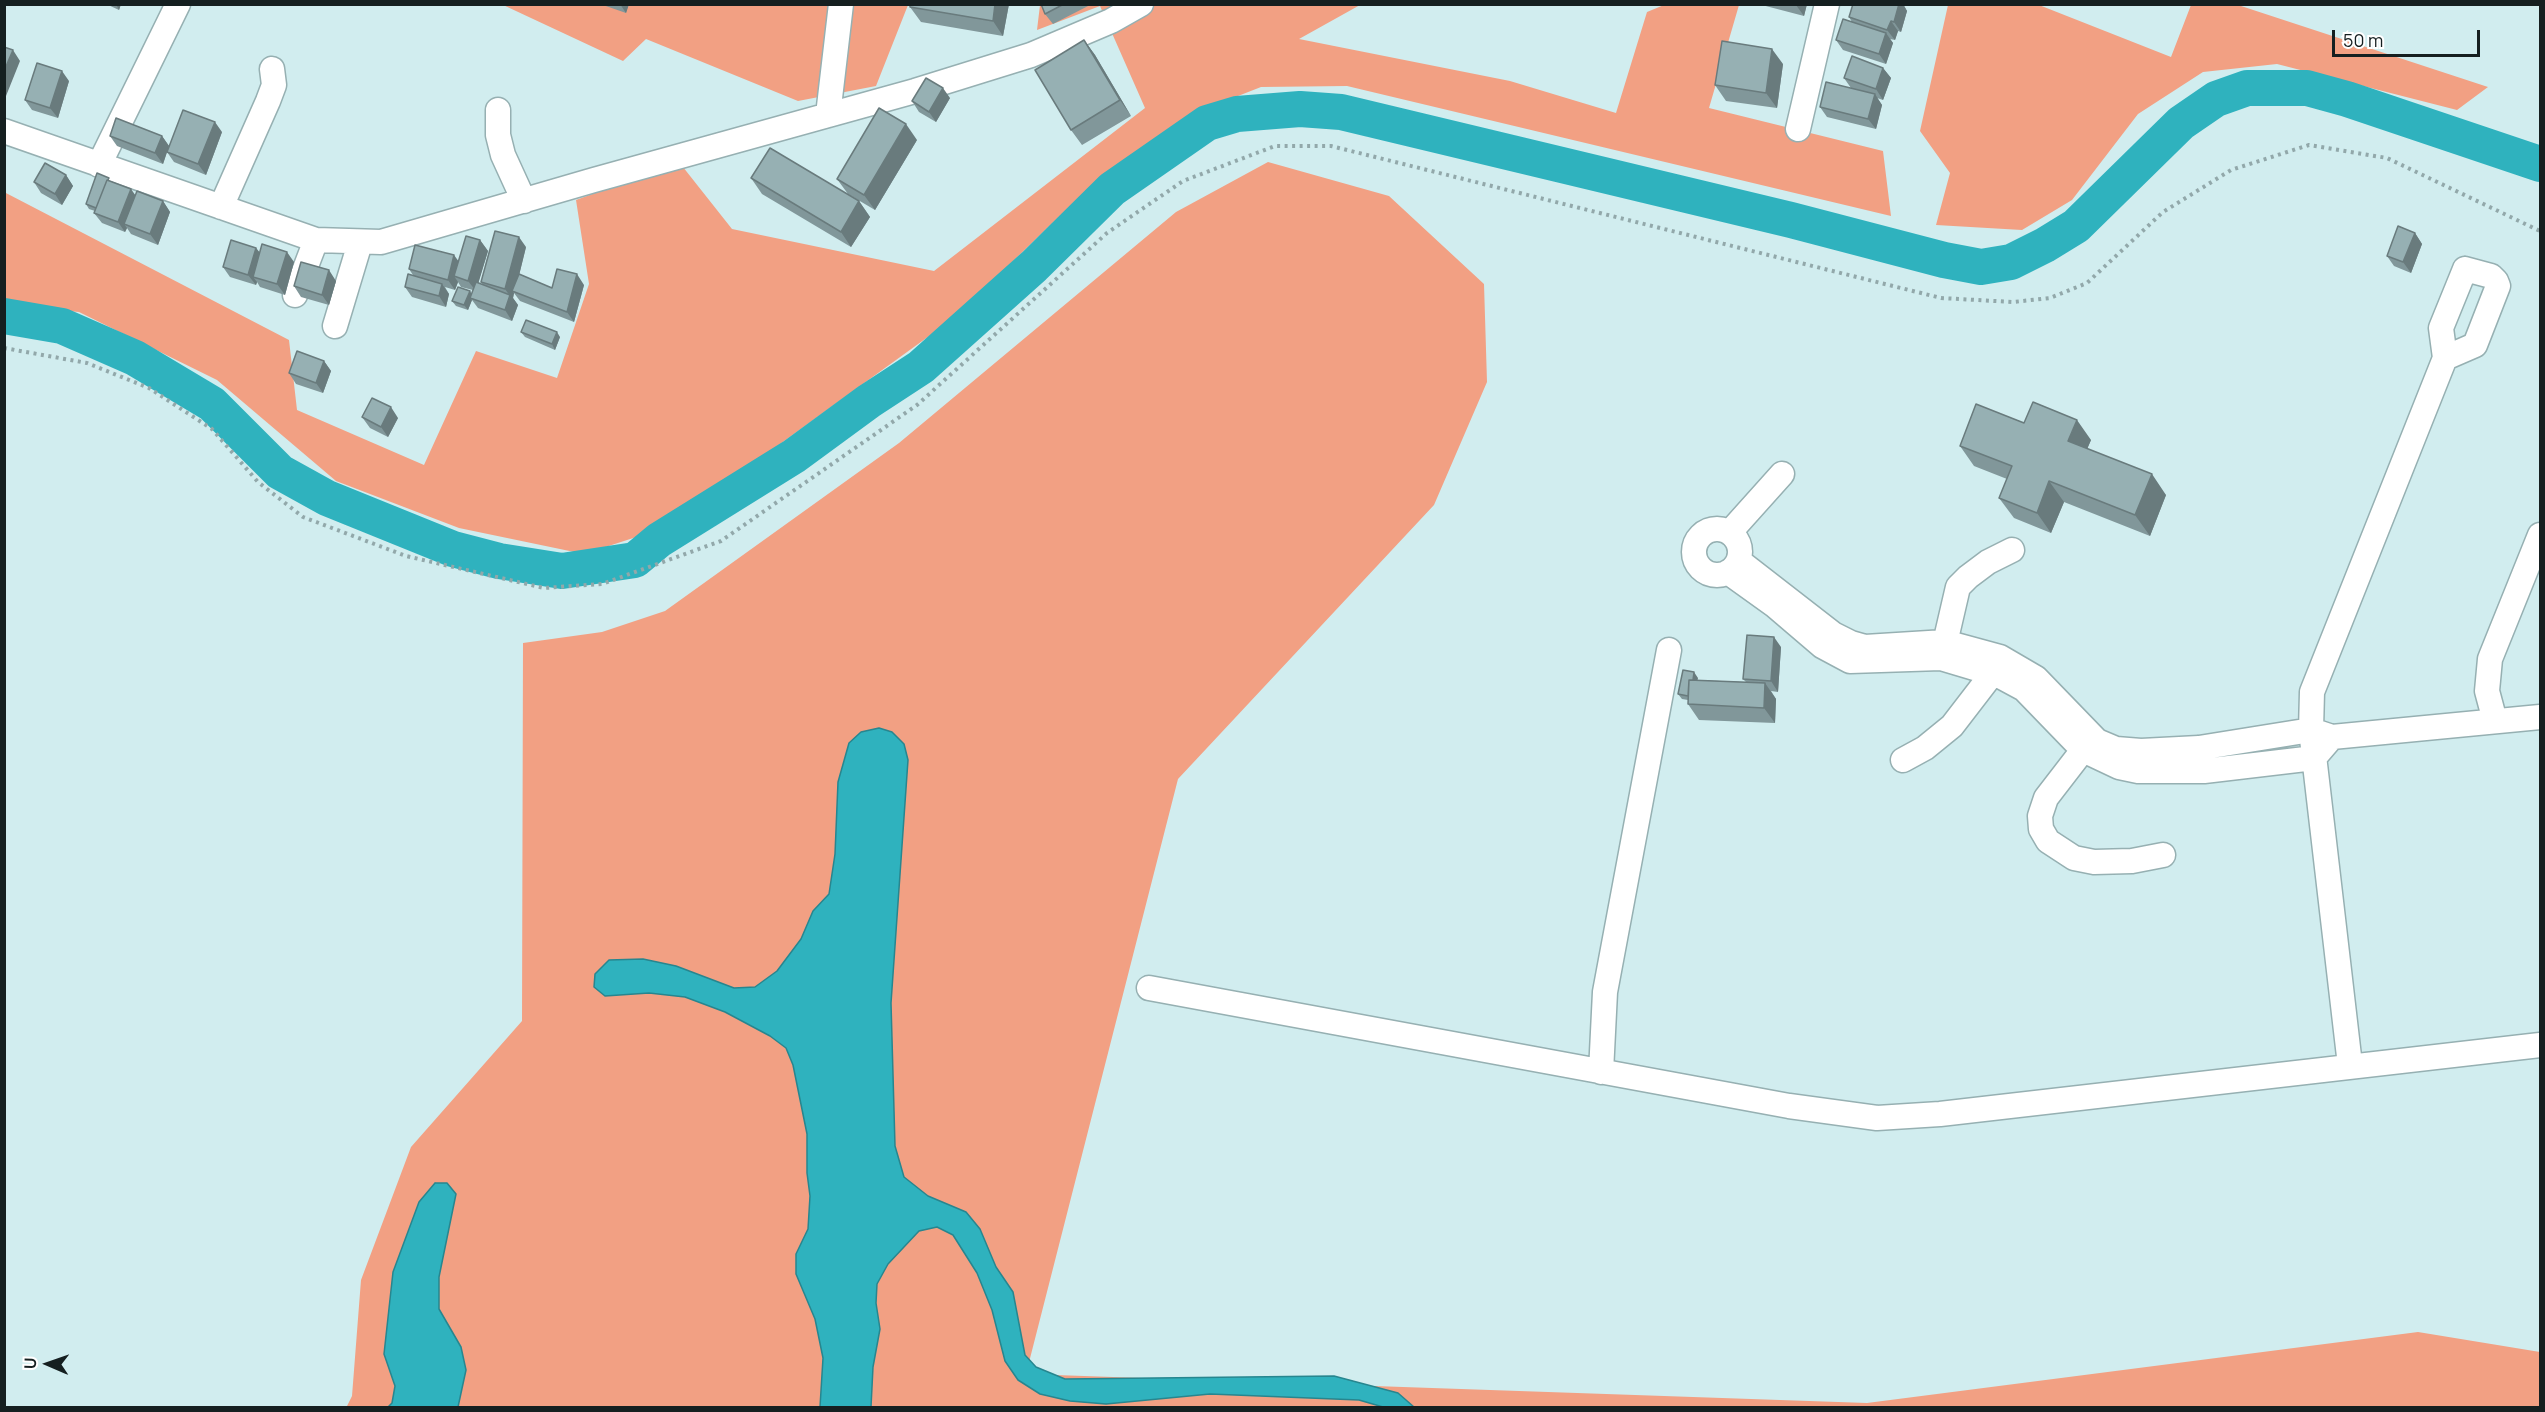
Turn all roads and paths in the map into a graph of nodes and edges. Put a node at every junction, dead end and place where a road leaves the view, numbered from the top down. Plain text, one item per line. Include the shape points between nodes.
1 (178, 4) edge
2 (841, 4) edge
3 (1141, 4) edge
4 (1827, 4) edge
5 (272, 69) dead end
6 (498, 110) dead end
7 (828, 115) junction
8 (1798, 129) dead end
9 (4, 131) edge
10 (99, 165) junction
11 (524, 201) junction
12 (221, 207) junction
13 (2541, 231) edge
14 (316, 240) junction
15 (360, 243) junction
16 (295, 295) edge
17 (335, 326) dead end
18 (4, 348) edge
19 (2445, 358) dead end
20 (1782, 474) dead end
21 (1730, 532) junction
22 (2541, 535) edge
23 (2012, 550) dead end
24 (1733, 567) junction
25 (1669, 650) dead end
26 (1943, 650) junction
27 (1992, 674) junction
28 (2541, 717) edge
29 (2494, 721) junction
30 (2322, 734) junction
31 (2083, 750) junction
32 (2314, 758) junction
33 (1903, 760) dead end
34 (2202, 760) junction
35 (2163, 855) dead end
36 (1149, 988) dead end
37 (2541, 1045) edge
38 (2350, 1065) junction
39 (1601, 1072) junction

1 - 10 street
2 - 7 street
3 - 7 street via 1031,55
4 - 8 street
5 - 12 street via 274,85
6 - 11 street via 503,155
7 - 11 street
9 - 10 street
10 - 12 street
11 - 15 street via 381,242
12 - 14 street
13 - 18 path via 2387,158 2309,145 2231,170 2163,212 2087,284 2050,298 2013,302 1941,298 1331,146 1275,146 1183,181 1107,233 917,405 721,541 602,584 544,588 406,556 303,518 258,482 212,429 148,388 87,363
14 - 15 street
14 - 16 street
15 - 17 street
19 - 30 street via 2313,692
20 - 21 street
21 - 24 street via 1740,545
21 - 24 street via 1715,528 1707,531 1694,550 1704,571 1720,575
22 - 29 street via 2490,659 2487,691
23 - 26 street via 1988,562 1958,587
24 - 26 street via 1822,646 1850,661
25 - 39 street via 1605,992
26 - 27 street
26 - 34 street via 2000,657 2036,678 2097,741 2116,749
27 - 31 street via 2024,689
27 - 33 street via 1952,726
28 - 29 street
29 - 30 street
30 - 32 street
30 - 34 street
31 - 34 street via 2119,767 2138,771
31 - 35 street via 2046,798 2040,816 2041,829 2048,841 2074,858 2094,862
32 - 34 street
32 - 38 street
36 - 39 street
37 - 38 street
38 - 39 street via 1940,1114 1877,1118

